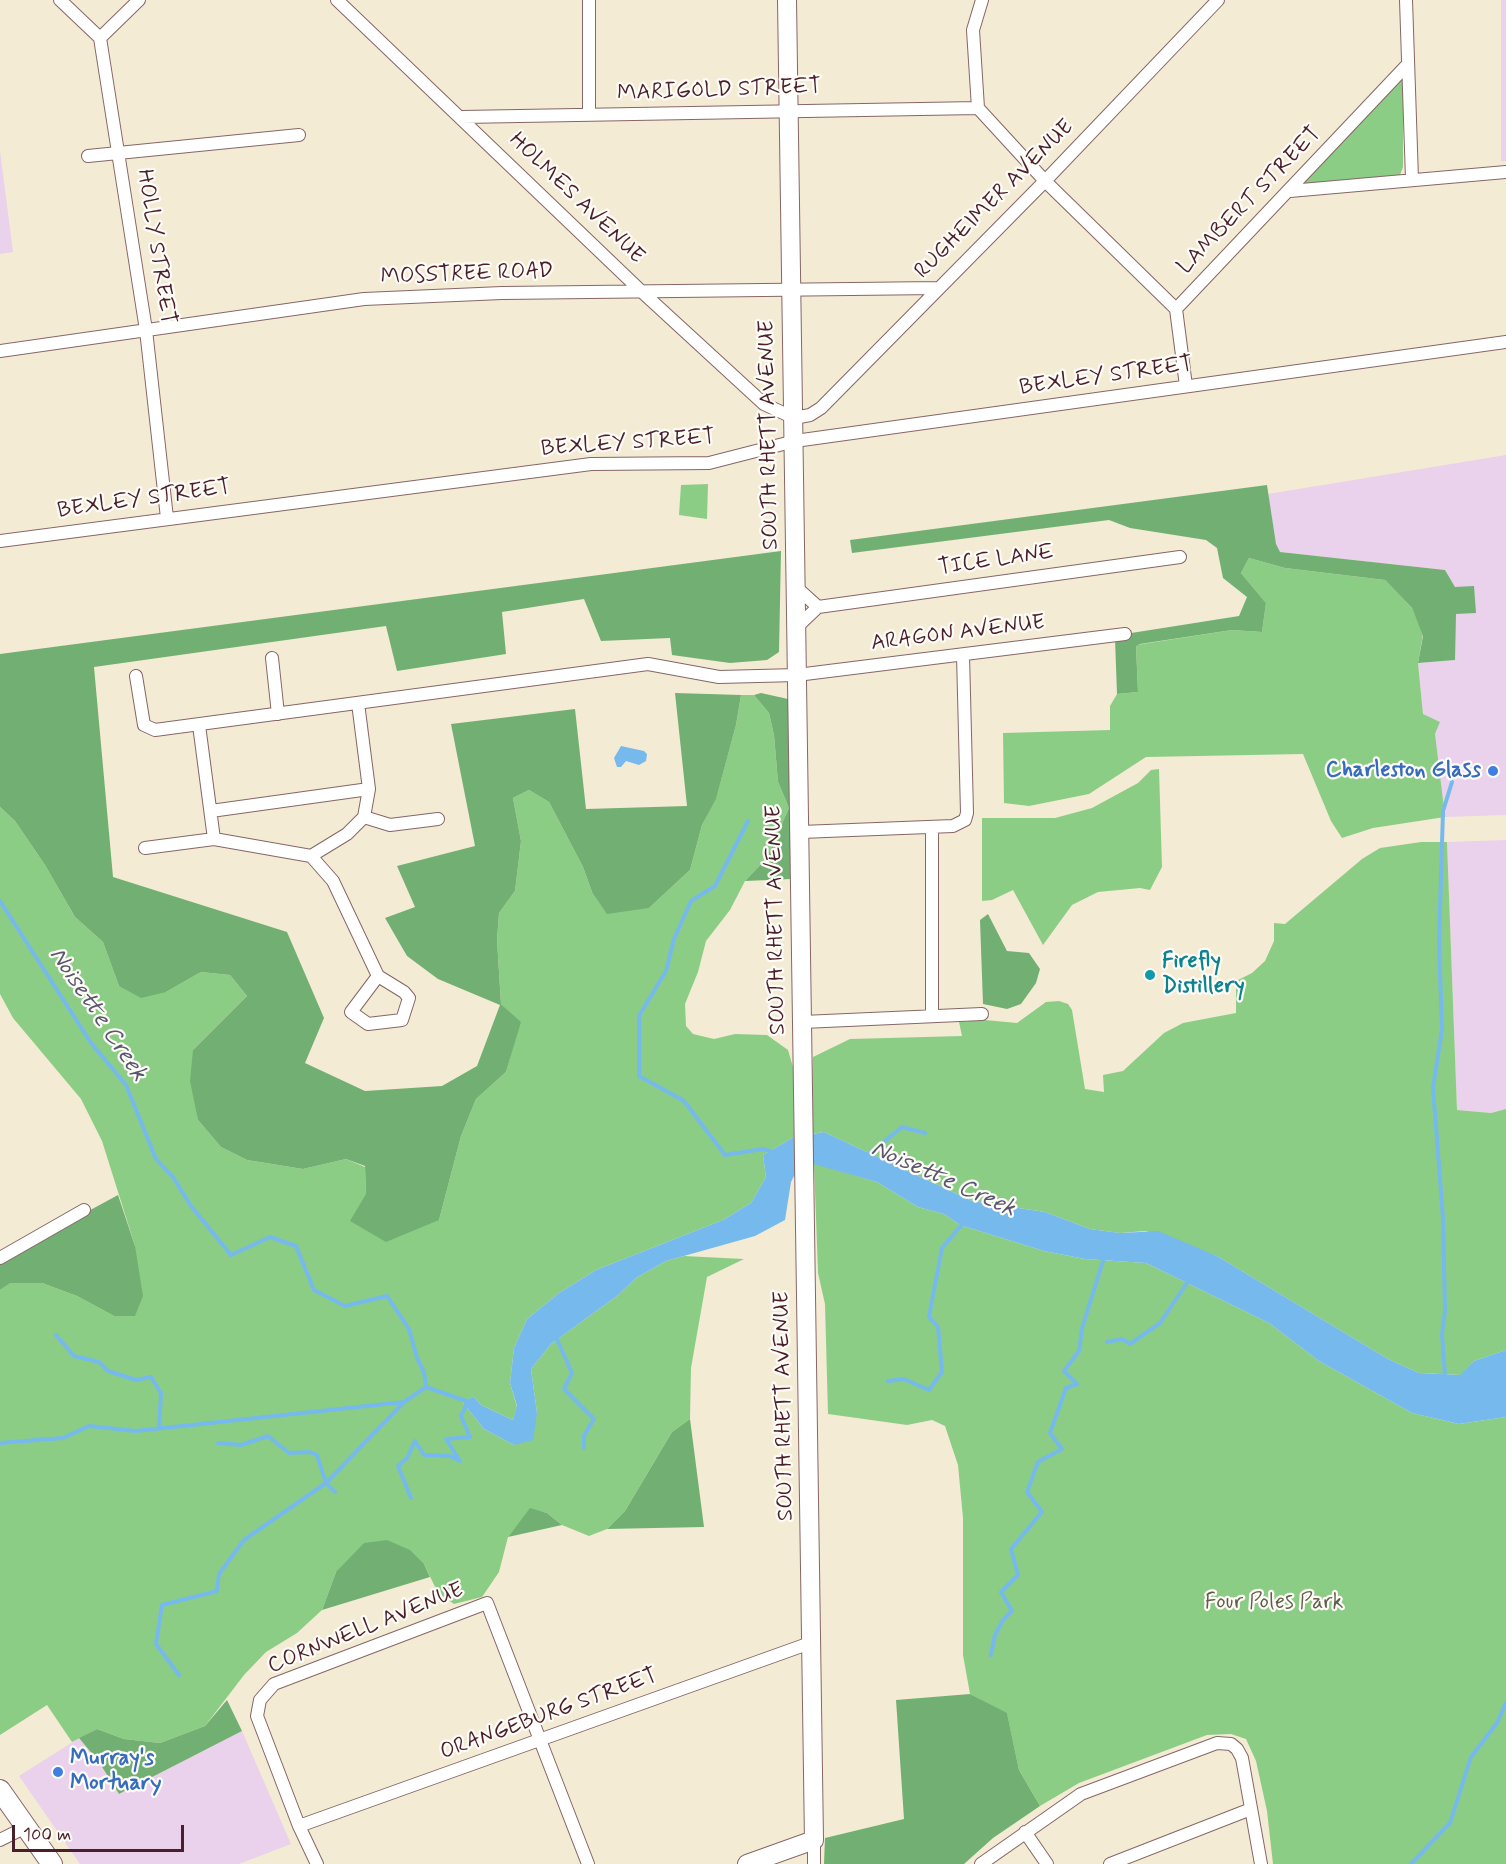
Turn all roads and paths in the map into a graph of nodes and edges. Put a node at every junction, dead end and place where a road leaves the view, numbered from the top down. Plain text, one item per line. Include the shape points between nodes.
1 (60, 0) edge
2 (139, 0) edge
3 (589, 0) edge
4 (787, 0) edge
5 (982, 0) edge
6 (1218, 0) edge
7 (1406, 0) edge
8 (346, 3) edge
9 (100, 38) junction
10 (1407, 65) junction
11 (978, 108) junction
12 (788, 109) junction
13 (589, 115) junction
14 (462, 117) junction
15 (299, 135) dead end
16 (119, 154) junction
17 (88, 156) dead end
18 (1506, 172) edge
19 (1412, 179) junction
20 (1045, 181) junction
21 (1290, 191) junction
22 (938, 288) junction
23 (641, 291) junction
24 (791, 291) junction
25 (1176, 309) junction
26 (146, 330) junction
27 (1506, 342) edge
28 (0, 351) edge
29 (1186, 386) junction
30 (794, 418) junction
31 (795, 441) junction
32 (167, 518) junction
33 (0, 541) edge
34 (1180, 557) dead end
35 (797, 588) junction
36 (818, 607) junction
37 (798, 626) junction
38 (1125, 634) dead end
39 (963, 656) junction
40 (272, 658) dead end
41 (797, 675) junction
42 (136, 676) dead end
43 (358, 703) junction
44 (279, 714) junction
45 (199, 724) junction
46 (369, 789) junction
47 (211, 811) junction
48 (364, 817) junction
49 (438, 819) dead end
50 (932, 827) junction
51 (801, 832) junction
52 (214, 838) junction
53 (145, 848) dead end
54 (311, 856) junction
55 (378, 976) junction
56 (982, 1014) dead end
57 (932, 1016) junction
58 (803, 1022) junction
59 (84, 1210) dead end
60 (0, 1258) edge
61 (813, 1642) junction
62 (538, 1741) junction
63 (0, 1790) edge
64 (1251, 1809) junction
65 (299, 1826) junction
66 (26, 1827) junction
67 (1025, 1832) junction
68 (0, 1840) edge
69 (814, 1840) junction
70 (52, 1864) edge
71 (317, 1864) edge
72 (588, 1864) edge
73 (747, 1864) edge
74 (814, 1864) edge
75 (981, 1864) edge
76 (1047, 1864) edge
77 (1110, 1864) edge
78 (1261, 1864) edge

1 - 9 street
2 - 9 street
3 - 13 street
4 - 12 street, SOUTH RHETT AVENUE
5 - 11 street via 973,30
6 - 20 street, RUGHEIMER AVENUE
7 - 10 street
8 - 14 street, HOLMES AVENUE
9 - 16 street, HOLLY STREET
10 - 19 street
10 - 21 street, LAMBERT STREET
11 - 12 street, MARIGOLD STREET
11 - 20 street
12 - 13 street, MARIGOLD STREET
12 - 24 street, SOUTH RHETT AVENUE
13 - 14 street, MARIGOLD STREET
14 - 23 street, HOLMES AVENUE
15 - 16 street
16 - 17 street
16 - 26 street, HOLLY STREET
18 - 19 street
19 - 21 street
20 - 22 street, RUGHEIMER AVENUE
20 - 25 street
21 - 25 street, LAMBERT STREET
22 - 24 street, MOSSTREE ROAD
22 - 30 street, RUGHEIMER AVENUE via 821,408
23 - 24 street, MOSSTREE ROAD
23 - 26 street, MOSSTREE ROAD via 364,299
23 - 30 street, HOLMES AVENUE via 764,404
24 - 30 street, SOUTH RHETT AVENUE
25 - 29 street, LAMBERT STREET
26 - 28 street, MOSSTREE ROAD
26 - 32 street, HOLLY STREET
27 - 29 street, BEXLEY STREET
29 - 31 street, BEXLEY STREET
30 - 31 street, SOUTH RHETT AVENUE
31 - 32 street, BEXLEY STREET via 709,463 591,464
31 - 35 street, SOUTH RHETT AVENUE
32 - 33 street, BEXLEY STREET
34 - 36 street, TICE LANE
35 - 36 street
35 - 37 street, SOUTH RHETT AVENUE
36 - 37 street
37 - 41 street, SOUTH RHETT AVENUE
38 - 39 street, ARAGON AVENUE
39 - 41 street, ARAGON AVENUE
39 - 50 street via 967,813 960,825
40 - 44 street
41 - 43 street, ARAGON AVENUE via 719,677 648,664
41 - 51 street, SOUTH RHETT AVENUE
42 - 45 street, ARAGON AVENUE via 144,725 149,729
43 - 44 street, ARAGON AVENUE
43 - 46 street
44 - 45 street, ARAGON AVENUE
45 - 47 street
46 - 47 street
46 - 48 street
47 - 52 street
48 - 49 street via 390,825
48 - 54 street via 347,834
50 - 51 street
50 - 57 street
51 - 58 street, SOUTH RHETT AVENUE
52 - 53 street
52 - 54 street
54 - 55 street via 333,881
55 - 55 street via 409,998 402,1020 368,1024 351,1012
56 - 57 street
57 - 58 street
58 - 61 street, SOUTH RHETT AVENUE
59 - 60 street
61 - 62 street, ORANGEBURG STREET
61 - 69 street, SOUTH RHETT AVENUE
62 - 65 street, ORANGEBURG STREET
62 - 65 street, CORNWELL AVENUE via 487,1603 274,1684 260,1700 257,1716
62 - 72 street
63 - 66 main road
64 - 67 street via 1242,1758 1231,1744 1217,1743 1081,1794
64 - 77 street
64 - 78 street
65 - 71 street, CORNWELL AVENUE
66 - 68 street
66 - 70 main road
67 - 75 street
67 - 76 street
69 - 73 street
69 - 74 street

